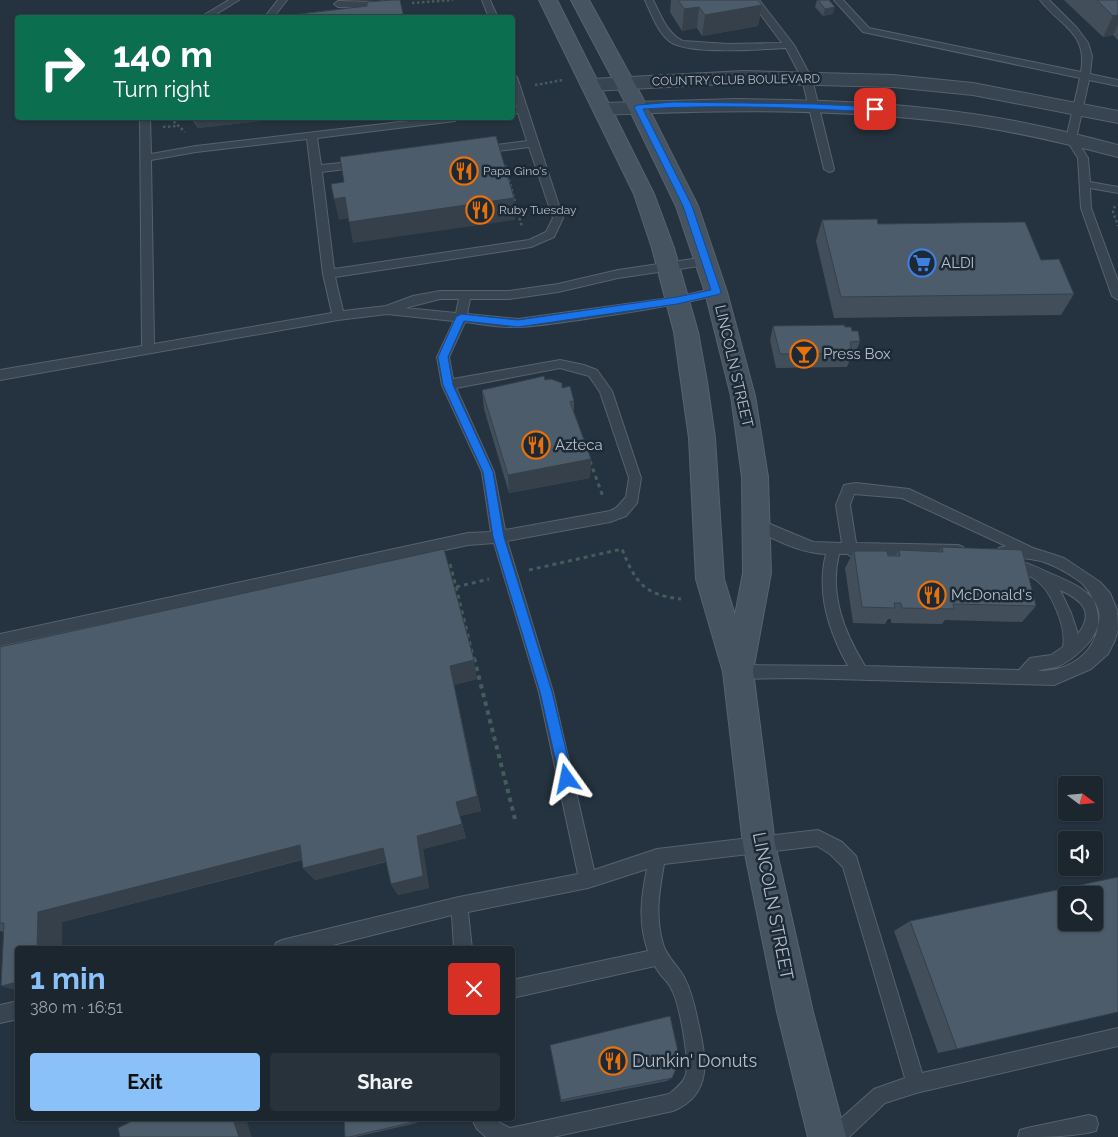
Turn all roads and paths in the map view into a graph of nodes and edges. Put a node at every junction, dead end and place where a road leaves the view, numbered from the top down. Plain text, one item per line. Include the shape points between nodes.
1 (235, 0) edge
2 (283, 0) edge
3 (393, 0) edge
4 (453, 0) edge
5 (486, 0) edge
6 (548, 0) edge
7 (580, 0) edge
8 (649, 0) edge
9 (754, 0) edge
10 (838, 0) edge
11 (1044, 0) edge
12 (340, 2) edge
13 (410, 3) dead end
14 (330, 12) edge
15 (208, 15) edge
16 (272, 15) edge
17 (493, 15) edge
18 (789, 45) junction
19 (1084, 76) junction
20 (571, 79) dead end
21 (807, 79) junction
22 (624, 82) junction
23 (1118, 82) edge
24 (535, 85) dead end
25 (592, 85) junction
26 (515, 94) edge
27 (814, 106) junction
28 (638, 107) junction
29 (603, 109) junction
30 (518, 110) edge
31 (1079, 110) junction
32 (1118, 118) edge
33 (145, 120) edge
34 (438, 120) edge
35 (178, 126) dead end
36 (158, 128) dead end
37 (312, 135) junction
38 (1071, 139) junction
39 (534, 143) junction
40 (466, 151) edge
41 (1118, 151) edge
42 (146, 158) junction
43 (373, 162) edge
44 (504, 163) edge
45 (316, 169) junction
46 (829, 169) dead end
47 (1084, 184) junction
48 (1118, 195) edge
49 (1118, 226) edge
50 (524, 232) dead end
51 (706, 262) junction
52 (668, 267) junction
53 (329, 274) junction
54 (716, 292) junction
55 (465, 296) junction
56 (1118, 296) edge
57 (677, 301) junction
58 (387, 310) junction
59 (338, 316) junction
60 (461, 317) junction
61 (148, 350) junction
62 (0, 375) edge
63 (448, 385) junction
64 (588, 454) edge
65 (604, 499) dead end
66 (758, 525) junction
67 (499, 537) junction
68 (834, 548) junction
69 (850, 549) junction
70 (975, 552) edge
71 (1033, 553) junction
72 (449, 563) edge
73 (939, 564) edge
74 (510, 574) junction
75 (1043, 576) junction
76 (456, 587) junction
77 (681, 599) dead end
78 (0, 640) edge
79 (1069, 651) junction
80 (738, 672) junction
81 (861, 673) junction
82 (1023, 677) junction
83 (515, 819) dead end
84 (759, 844) junction
85 (657, 857) junction
86 (588, 880) junction
87 (458, 905) junction
88 (294, 946) edge
89 (463, 946) edge
90 (659, 957) junction
91 (515, 988) edge
92 (15, 1011) edge
93 (0, 1014) edge
94 (1118, 1037) edge
95 (916, 1084) junction
96 (482, 1121) edge
97 (1089, 1124) dead end
98 (827, 1137) edge
99 (834, 1137) edge
100 (1027, 1137) edge

1 - 15 lane
2 - 16 lane
3 - 12 lane via 380,5
4 - 13 path
5 - 17 lane
6 - 25 main road, LINCOLN STREET
7 - 22 main road, LINCOLN STREET
8 - 18 lane via 672,40 682,44
9 - 18 lane
10 - 19 lane via 866,30
11 - 19 lane via 1084,43 1087,50
12 - 14 lane
18 - 21 lane
19 - 23 lane
19 - 31 lane
20 - 24 path
21 - 22 street, COUNTRY CLUB BOULEVARD via 744,77
21 - 27 lane
21 - 31 street, COUNTRY CLUB BOULEVARD via 918,83 973,89
22 - 25 street, COUNTRY CLUB BOULEVARD
22 - 28 main road, LINCOLN STREET
25 - 29 main road, LINCOLN STREET
26 - 30 lane
27 - 28 street, COUNTRY CLUB BOULEVARD
27 - 38 street, COUNTRY CLUB BOULEVARD via 957,117
27 - 46 lane
28 - 29 street, COUNTRY CLUB BOULEVARD
28 - 51 main road, LINCOLN STREET via 687,206
29 - 52 main road, LINCOLN STREET via 644,194
30 - 39 lane
31 - 32 street, COUNTRY CLUB BOULEVARD
31 - 38 lane
33 - 42 lane
34 - 37 lane
35 - 36 path
37 - 42 lane
37 - 45 lane
38 - 41 street, COUNTRY CLUB BOULEVARD
38 - 47 lane via 1083,158
39 - 40 lane
39 - 53 lane via 558,218 550,234 541,240
42 - 61 lane
43 - 45 lane
44 - 50 path
45 - 53 lane
47 - 48 lane
47 - 56 lane via 1086,208
48 - 49 path via 1112,212
51 - 52 lane
51 - 54 main road, LINCOLN STREET
52 - 55 lane via 618,274 558,288 508,295
52 - 57 main road, LINCOLN STREET
53 - 59 lane
54 - 57 lane
54 - 66 main road, LINCOLN STREET via 743,396 755,477
55 - 58 lane via 440,295 413,300
55 - 60 lane
57 - 60 lane via 518,323
57 - 80 main road, LINCOLN STREET via 696,382 710,579
58 - 59 lane
58 - 60 lane
59 - 61 lane
60 - 63 lane via 443,357
61 - 62 lane
63 - 67 lane via 488,472
63 - 67 lane via 560,364 593,373 604,386 634,468 632,500 621,512
64 - 65 path
66 - 68 lane via 805,546
66 - 80 main road, LINCOLN STREET via 757,573
67 - 74 lane
67 - 78 lane via 468,539
68 - 69 lane
68 - 81 lane via 827,575 832,606 838,632
69 - 70 lane
69 - 71 lane via 844,504 849,489 856,488 904,493
69 - 73 lane via 870,562
71 - 75 lane via 996,559
71 - 82 lane via 1092,582 1111,610 1111,635 1102,651 1072,674 1054,678
72 - 76 path
74 - 76 path
74 - 77 path via 622,549 630,569 645,589 665,598
74 - 86 lane via 546,692
75 - 79 lane via 1068,622 1071,635
75 - 79 lane via 1078,591 1094,610 1090,631
76 - 83 path
79 - 82 lane via 1054,661 1035,663
80 - 81 lane
80 - 84 main road, LINCOLN STREET
81 - 82 lane
84 - 85 lane
84 - 95 lane via 818,838 836,848 850,862
84 - 98 main road, LINCOLN STREET via 794,1012
85 - 86 lane
85 - 90 lane via 647,912
86 - 87 lane
87 - 88 lane
87 - 89 lane
90 - 91 lane
90 - 96 lane via 681,989 698,1059 696,1076 682,1097 673,1102 510,1137 491,1129
92 - 93 lane
94 - 95 lane
95 - 99 lane via 880,1095
97 - 100 lane

